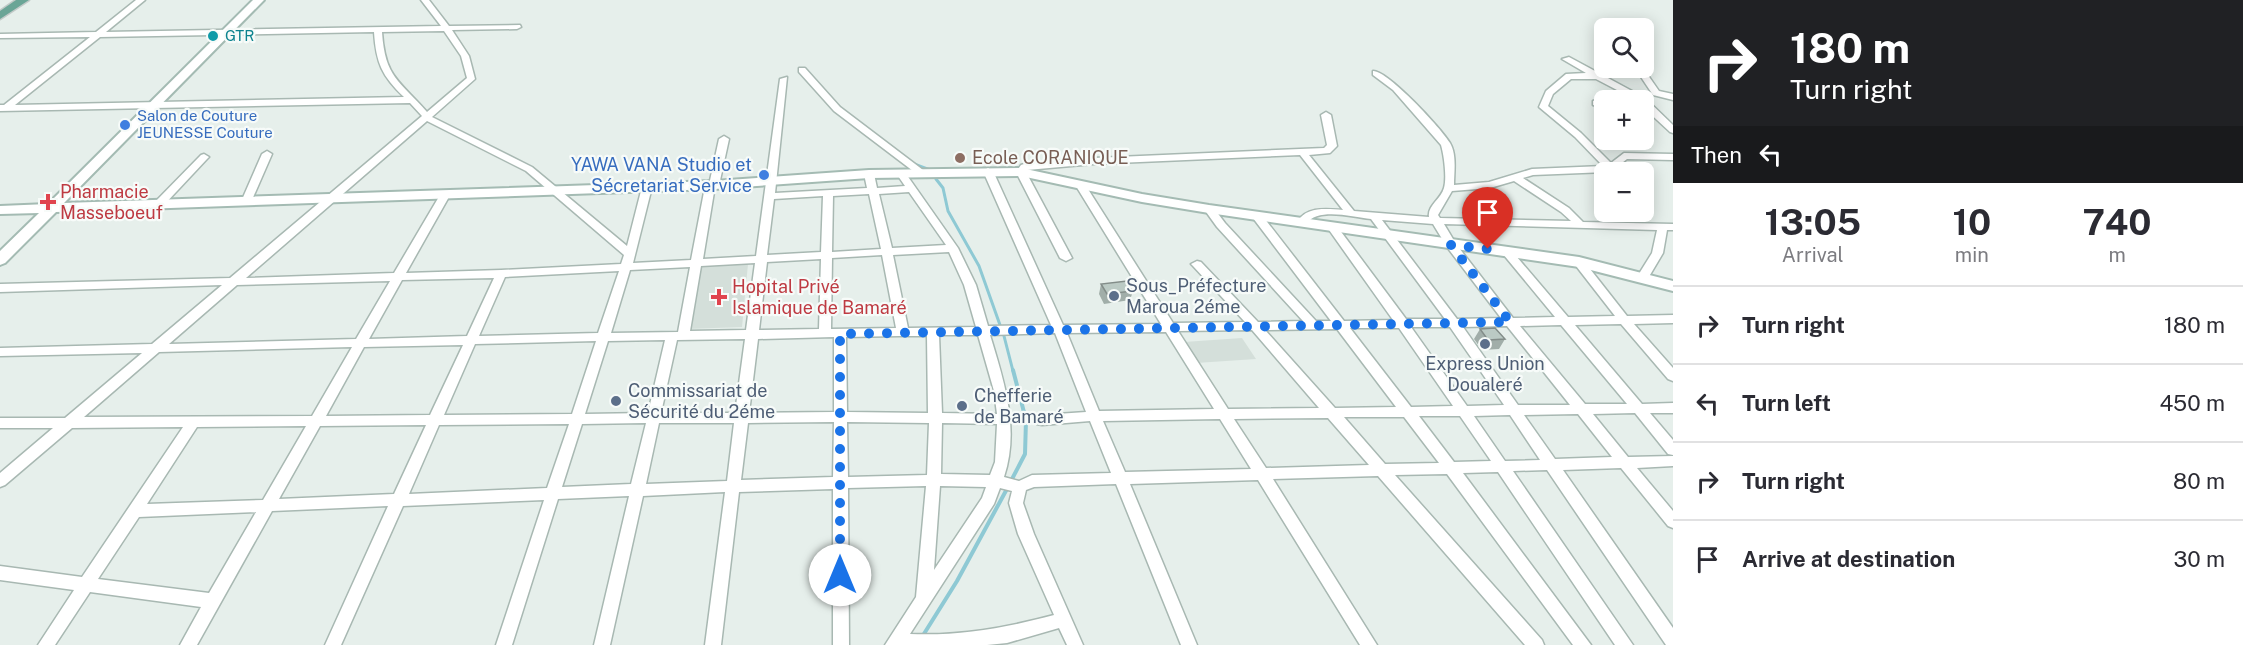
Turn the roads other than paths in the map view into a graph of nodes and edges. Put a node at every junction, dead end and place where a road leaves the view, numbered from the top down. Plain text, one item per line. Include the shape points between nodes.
1 (13, 0) edge
2 (23, 0) edge
3 (141, 0) edge
4 (259, 0) edge
5 (425, 0) edge
6 (0, 9) edge
7 (0, 16) edge
8 (517, 27) dead end
9 (448, 29) junction
10 (378, 30) junction
11 (228, 32) junction
12 (99, 34) junction
13 (0, 36) edge
14 (1566, 59) dead end
15 (802, 70) dead end
16 (1376, 72) dead end
17 (1594, 75) edge
18 (1594, 76) edge
19 (1599, 78) edge
20 (1644, 78) edge
21 (784, 79) dead end
22 (1620, 90) edge
23 (1656, 93) junction
24 (1654, 96) edge
25 (1673, 97) edge
26 (412, 100) junction
27 (155, 104) junction
28 (2, 109) edge
29 (1654, 112) edge
30 (1326, 115) dead end
31 (428, 118) junction
32 (1673, 130) edge
33 (724, 139) dead end
34 (1303, 153) junction
35 (267, 154) dead end
36 (204, 157) dead end
37 (1673, 157) edge
38 (1604, 162) edge
39 (1617, 162) edge
40 (1594, 169) edge
41 (988, 171) junction
42 (901, 172) junction
43 (920, 172) junction
44 (1021, 172) junction
45 (869, 174) junction
46 (1516, 178) junction
47 (714, 185) junction
48 (1081, 186) junction
49 (647, 187) junction
50 (770, 188) junction
51 (1449, 188) junction
52 (912, 189) junction
53 (873, 190) junction
54 (553, 191) junction
55 (828, 193) junction
56 (446, 195) junction
57 (333, 199) junction
58 (246, 202) junction
59 (158, 205) junction
60 (1209, 209) junction
61 (0, 210) edge
62 (50, 210) junction
63 (1351, 214) junction
64 (1257, 216) junction
65 (1374, 216) junction
66 (1436, 221) junction
67 (1302, 222) junction
68 (1581, 225) junction
69 (1332, 227) junction
70 (1668, 227) edge
71 (1389, 237) junction
72 (1451, 245) junction
73 (953, 248) junction
74 (887, 252) junction
75 (1506, 252) junction
76 (630, 254) junction
77 (828, 255) junction
78 (1066, 258) dead end
79 (0, 260) edge
80 (760, 260) junction
81 (1580, 262) junction
82 (695, 264) junction
83 (1197, 264) dead end
84 (626, 268) junction
85 (501, 274) junction
86 (400, 277) junction
87 (1643, 277) junction
88 (237, 281) junction
89 (1673, 286) edge
90 (0, 288) edge
91 (1673, 319) edge
92 (1624, 320) junction
93 (1562, 321) junction
94 (1510, 322) junction
95 (1454, 323) junction
96 (1340, 324) junction
97 (1405, 324) junction
98 (1313, 325) junction
99 (1256, 326) junction
100 (1168, 327) junction
101 (1059, 329) junction
102 (982, 331) junction
103 (933, 332) junction
104 (903, 333) junction
105 (832, 334) junction
106 (752, 336) junction
107 (603, 337) junction
108 (678, 337) junction
109 (472, 341) junction
110 (362, 342) junction
111 (158, 347) junction
112 (0, 352) edge
113 (1673, 376) edge
114 (1637, 408) junction
115 (1673, 408) edge
116 (1581, 409) junction
117 (1464, 410) junction
118 (1512, 410) junction
119 (1407, 411) junction
120 (1332, 412) junction
121 (1223, 414) junction
122 (1096, 416) junction
123 (840, 417) junction
124 (655, 418) junction
125 (741, 418) junction
126 (577, 419) junction
127 (935, 419) junction
128 (1004, 419) junction
129 (436, 420) junction
130 (1042, 420) dead end
131 (318, 421) junction
132 (72, 422) junction
133 (194, 422) junction
134 (0, 423) edge
135 (1673, 450) edge
136 (1673, 461) edge
137 (1624, 462) junction
138 (1550, 464) junction
139 (1499, 465) junction
140 (1450, 467) junction
141 (1381, 469) junction
142 (1263, 472) junction
143 (1120, 477) junction
144 (935, 480) junction
145 (0, 481) edge
146 (840, 482) junction
147 (996, 482) junction
148 (733, 486) junction
149 (1020, 487) junction
150 (638, 490) junction
151 (552, 494) junction
152 (400, 500) junction
153 (268, 504) junction
154 (134, 511) junction
155 (1673, 522) edge
156 (0, 573) edge
157 (85, 584) junction
158 (924, 599) junction
159 (212, 601) junction
160 (1065, 619) junction
161 (1673, 642) edge
162 (894, 643) edge
163 (46, 645) edge
164 (188, 645) edge
165 (333, 645) edge
166 (504, 645) edge
167 (602, 645) edge
168 (713, 645) edge
169 (841, 645) edge
170 (1075, 645) edge
171 (1189, 645) edge
172 (1369, 645) edge
173 (1536, 645) edge
174 (1583, 645) edge
175 (1625, 645) edge

1 - 6 main road
2 - 7 main road
3 - 12 street
4 - 11 street
5 - 9 street
8 - 9 street
9 - 10 street
9 - 31 street via 465,55 471,80
10 - 11 street
10 - 26 street via 383,69
11 - 12 street
11 - 27 street
12 - 13 street
12 - 28 street
14 - 17 street
15 - 43 street via 837,109
16 - 51 street via 1396,88 1446,144
18 - 38 street via 1569,76 1549,93 1543,107
19 - 22 street
20 - 23 street via 1652,83
21 - 50 street
23 - 24 street
23 - 25 street
26 - 27 street
26 - 31 street
27 - 28 street
27 - 62 street
29 - 32 street
30 - 34 street via 1330,150
31 - 54 street via 529,169
31 - 57 street
33 - 47 street
34 - 44 street via 1030,165
34 - 63 street
35 - 58 street
36 - 59 street
37 - 39 street via 1624,156
40 - 46 street via 1549,170
41 - 43 street
41 - 44 street
41 - 101 street
42 - 43 street
42 - 45 street
42 - 52 street
44 - 48 street
44 - 78 street
45 - 50 street
45 - 53 street
46 - 51 street via 1491,185
46 - 68 street
47 - 49 street
47 - 50 street
47 - 82 street
48 - 60 street
48 - 100 street
49 - 54 street
49 - 76 street
50 - 55 street
50 - 80 street
51 - 66 street via 1434,211
52 - 53 street
52 - 73 street
53 - 55 street
53 - 74 street
54 - 56 street
54 - 76 street
55 - 77 street
56 - 57 street
56 - 86 street
57 - 58 street
57 - 88 street
58 - 59 street
59 - 62 street
60 - 64 street
60 - 98 street
61 - 62 street
62 - 79 street
63 - 65 street
63 - 67 street via 1312,213
64 - 67 street
64 - 96 street
65 - 66 street
65 - 71 street
66 - 68 street
66 - 72 street
67 - 69 street
68 - 70 street
69 - 71 street
69 - 97 street
70 - 87 street via 1657,257
71 - 72 street
71 - 95 street
72 - 75 street
72 - 94 street
73 - 74 street
73 - 102 street via 970,285
74 - 77 street
74 - 104 street
75 - 81 street
75 - 93 street
76 - 84 street
77 - 80 street
77 - 105 street
80 - 82 street
80 - 106 street
81 - 87 street
81 - 92 street
82 - 84 street
82 - 108 street
83 - 99 street
84 - 85 street
84 - 107 street
85 - 86 street
85 - 109 street
86 - 88 street
86 - 110 street
87 - 89 street
88 - 90 street
88 - 111 street
91 - 92 street
92 - 93 street
92 - 113 street
93 - 94 street
93 - 114 street
94 - 95 street
94 - 116 street
95 - 97 street
95 - 118 street
96 - 97 street
96 - 98 street
96 - 119 street
97 - 117 street
98 - 99 street
99 - 100 street
99 - 120 street
100 - 101 street
100 - 121 street
101 - 102 street
101 - 122 street
102 - 103 street
102 - 128 street
103 - 104 street
103 - 127 street
104 - 105 street
105 - 106 street
105 - 123 street
106 - 108 street
106 - 125 street
107 - 108 street
107 - 109 street
107 - 126 street
108 - 124 street
109 - 110 street
109 - 129 street
110 - 111 street
110 - 131 street
111 - 112 street
111 - 132 street
114 - 115 street
114 - 116 street
114 - 135 street
116 - 118 street
116 - 137 street
117 - 118 street
117 - 119 street
117 - 139 street
118 - 138 street
119 - 120 street
119 - 140 street
120 - 121 street
120 - 141 street
121 - 122 street
121 - 142 street
122 - 130 street
122 - 143 street
123 - 125 street
123 - 127 street
123 - 146 street
124 - 125 street
124 - 126 street
124 - 150 street
125 - 148 street
126 - 129 street
126 - 151 street
127 - 128 street
127 - 144 street
128 - 147 street via 1002,462
129 - 131 street
129 - 152 street
131 - 133 street
131 - 153 street
132 - 133 street
132 - 134 street
132 - 145 street
133 - 154 street
136 - 137 street
137 - 138 street
137 - 155 street
138 - 139 street
138 - 161 street
139 - 140 street
139 - 175 street
140 - 141 street
140 - 174 street
141 - 142 street
141 - 173 street
142 - 143 street
142 - 172 street
143 - 149 street via 1032,481
143 - 171 street
144 - 146 street
144 - 147 street
144 - 158 street
146 - 148 street
146 - 169 street
147 - 149 street
147 - 158 street
148 - 150 street
148 - 168 street
149 - 160 street via 1016,503 1019,513
150 - 151 street
150 - 167 street
151 - 152 street
151 - 166 street
152 - 153 street
152 - 165 street
153 - 154 street
153 - 159 street
154 - 157 street
156 - 157 street
157 - 159 street
157 - 163 street
158 - 162 street
159 - 164 street
160 - 162 street via 1007,634 941,643
160 - 170 street

